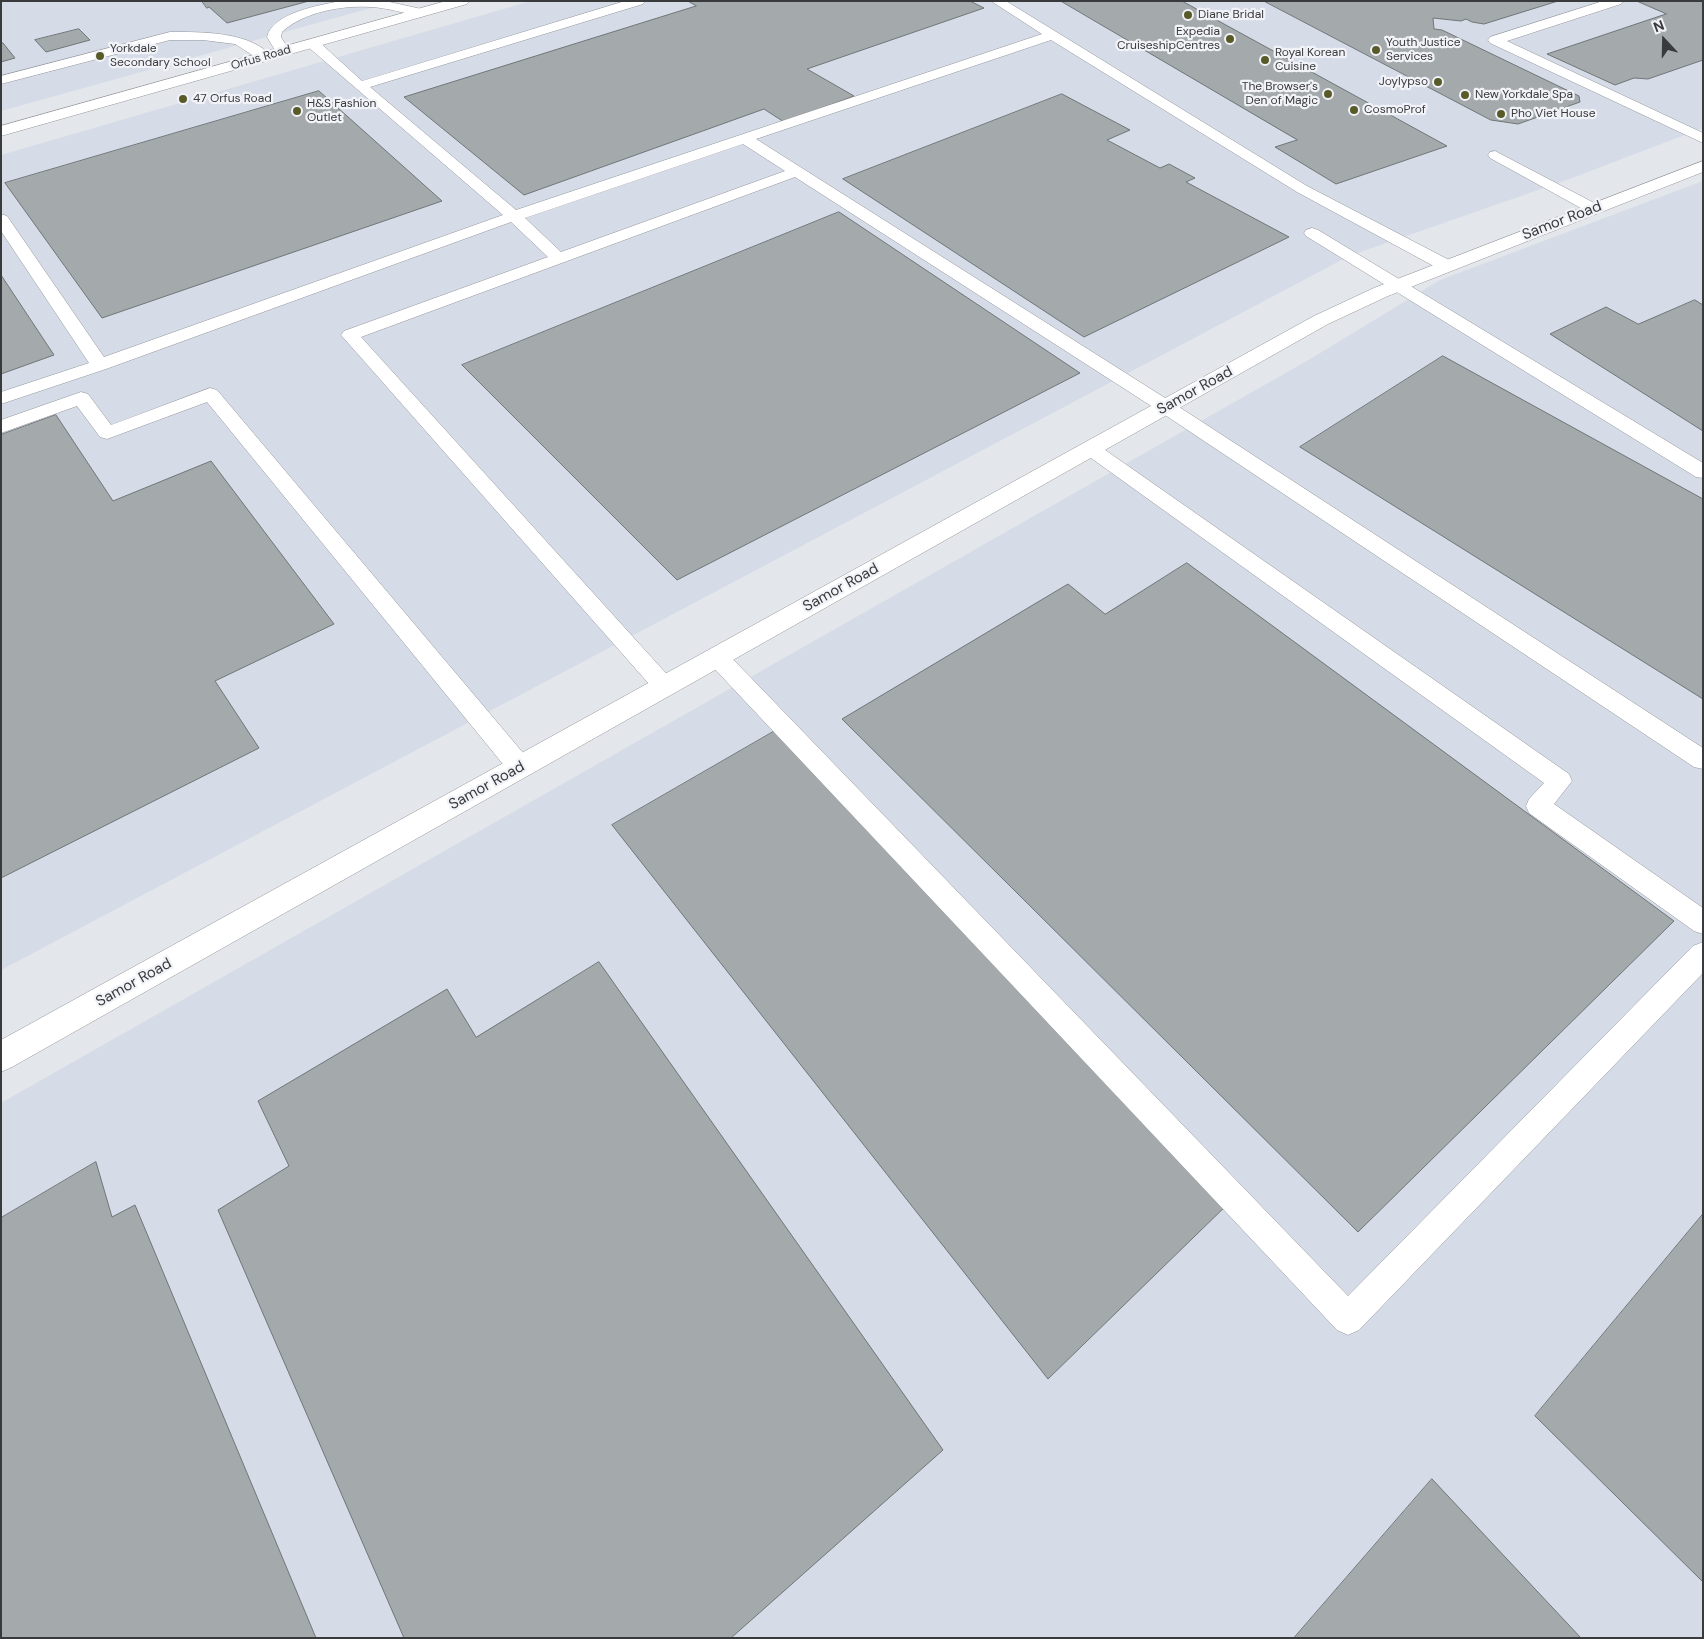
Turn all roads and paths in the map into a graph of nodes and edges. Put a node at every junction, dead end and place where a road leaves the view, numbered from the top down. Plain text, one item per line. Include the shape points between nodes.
1 (462, 1) edge
2 (639, 1) edge
3 (997, 1) edge
4 (1617, 1) edge
5 (421, 13) junction
6 (1052, 35) junction
7 (312, 44) junction
8 (283, 52) junction
9 (265, 57) junction
10 (1, 80) edge
11 (360, 86) junction
12 (1, 131) edge
13 (744, 138) junction
14 (1703, 139) edge
15 (1495, 155) dead end
16 (1703, 166) edge
17 (796, 172) junction
18 (1594, 209) junction
19 (514, 216) junction
20 (1, 218) edge
21 (1312, 233) dead end
22 (559, 259) junction
23 (1446, 266) junction
24 (1398, 285) junction
25 (100, 365) junction
26 (1, 398) edge
27 (1166, 407) junction
28 (1, 427) edge
29 (1091, 448) junction
30 (1703, 472) edge
31 (718, 657) junction
32 (665, 687) junction
33 (1703, 760) edge
34 (520, 767) junction
35 (1703, 923) edge
36 (1703, 954) edge
37 (1, 1057) edge

1 - 5 street, Orfus Road
2 - 11 lane
3 - 6 lane
4 - 14 lane via 1495,40
5 - 7 street, Orfus Road
5 - 8 lane via 362,3 307,13 287,21 276,30 274,37
6 - 13 lane
6 - 23 lane via 1302,189
7 - 8 street, Orfus Road
7 - 11 lane
8 - 9 street, Orfus Road
9 - 10 lane via 239,41 170,36
9 - 12 street, Orfus Road
11 - 19 lane
13 - 17 lane
13 - 19 lane
15 - 18 lane
16 - 18 street, Samor Road
17 - 22 lane
17 - 27 lane
18 - 23 street, Samor Road
19 - 22 lane
19 - 25 lane
20 - 25 lane
21 - 24 lane
22 - 32 lane via 350,335
23 - 24 street, Samor Road
24 - 27 street, Samor Road via 1321,320
24 - 30 lane
25 - 26 lane
27 - 29 street, Samor Road
27 - 33 lane
28 - 34 lane via 81,398 107,433 210,394
29 - 31 street, Samor Road
29 - 35 lane via 1560,781 1538,806
31 - 32 street, Samor Road
31 - 36 lane via 1348,1319
32 - 34 street, Samor Road
34 - 37 street, Samor Road

